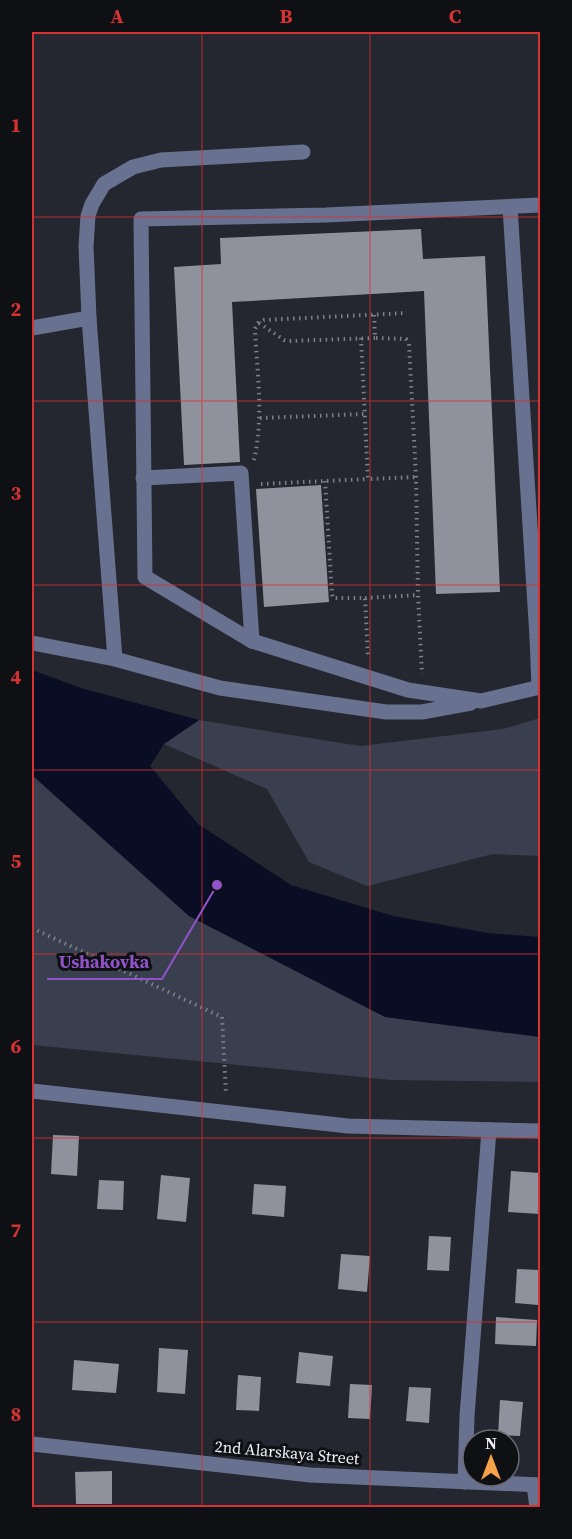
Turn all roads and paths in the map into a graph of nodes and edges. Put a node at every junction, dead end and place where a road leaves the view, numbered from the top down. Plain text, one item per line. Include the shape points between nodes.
1 (303, 152) dead end
2 (540, 205) edge
3 (510, 207) junction
4 (407, 313) dead end
5 (374, 315) junction
6 (89, 318) junction
7 (258, 323) junction
8 (32, 328) edge
9 (361, 338) junction
10 (375, 338) junction
11 (365, 414) junction
12 (260, 418) junction
13 (416, 477) junction
14 (143, 478) junction
15 (246, 479) junction
16 (368, 479) junction
17 (325, 481) junction
18 (418, 595) junction
19 (365, 598) junction
20 (539, 637) edge
21 (252, 641) junction
22 (32, 643) edge
23 (115, 659) junction
24 (369, 678) junction
25 (540, 687) edge
26 (422, 691) junction
27 (481, 701) junction
28 (32, 928) edge
29 (32, 1091) edge
30 (227, 1113) junction
31 (489, 1130) junction
32 (540, 1131) edge
33 (467, 1428) edge
34 (32, 1444) edge
35 (461, 1482) edge
36 (521, 1484) edge
37 (537, 1485) edge
38 (537, 1508) edge

1 - 6 street via 161,160 133,167 104,184 88,216
2 - 3 street
3 - 14 street via 141,219
3 - 20 street
4 - 5 path
5 - 7 path
5 - 10 path
6 - 8 street
6 - 23 street
7 - 9 path via 289,341
7 - 12 path via 255,329
9 - 10 path
9 - 11 path
10 - 13 path via 399,337 409,344
11 - 12 path
11 - 16 path
12 - 15 path via 259,438
13 - 16 path
13 - 18 path
14 - 15 street via 241,473
14 - 21 street via 145,578
15 - 17 path via 255,484
15 - 21 street
16 - 17 path
17 - 19 path via 333,598
18 - 19 path
18 - 26 path
19 - 24 path
20 - 25 street
21 - 24 street
22 - 23 street
23 - 27 street via 220,688 386,712 422,712
24 - 26 street
25 - 27 street
26 - 27 street
28 - 30 path via 222,1017
29 - 30 street
30 - 31 street via 348,1126
31 - 32 street
31 - 33 street
34 - 35 street, 2nd Alarskaya Street via 310,1474
36 - 37 street, 2nd Alarskaya Street
37 - 38 street

